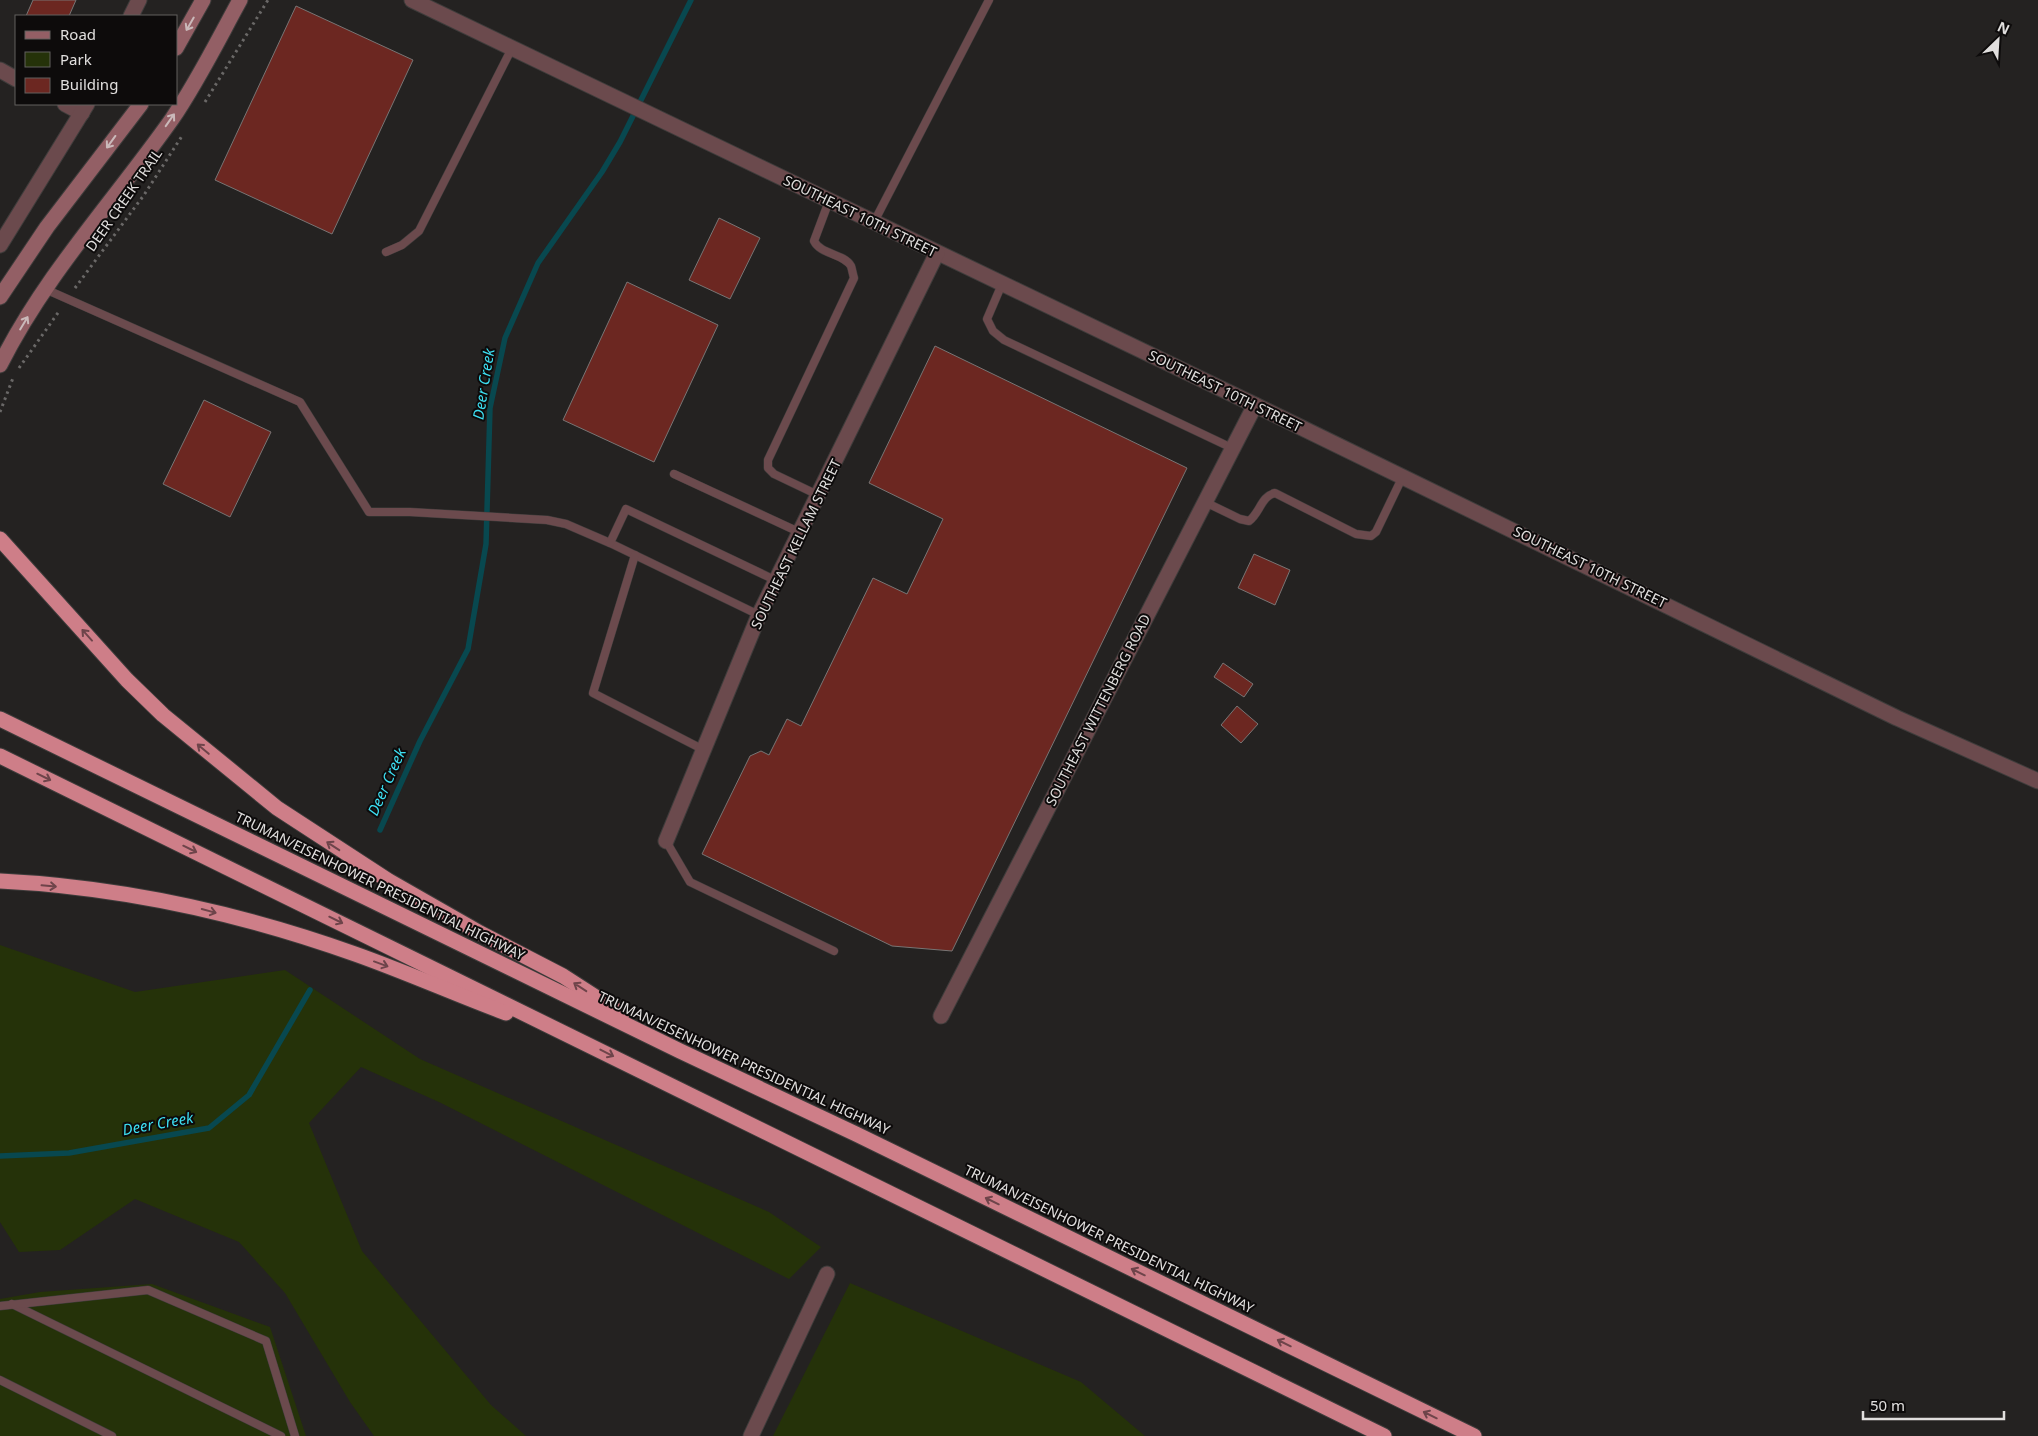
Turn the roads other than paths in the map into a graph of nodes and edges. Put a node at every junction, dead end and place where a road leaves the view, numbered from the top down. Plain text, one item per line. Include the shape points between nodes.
1 (139, 0) edge
2 (203, 0) edge
3 (240, 0) edge
4 (412, 0) edge
5 (989, 0) edge
6 (132, 15) edge
7 (178, 44) edge
8 (512, 48) junction
9 (0, 70) edge
10 (15, 78) edge
11 (70, 105) edge
12 (140, 105) edge
13 (84, 108) edge
14 (829, 201) junction
15 (874, 222) junction
16 (0, 245) edge
17 (386, 252) dead end
18 (937, 253) junction
19 (1002, 284) junction
20 (45, 289) junction
21 (0, 297) edge
22 (0, 365) edge
23 (1254, 405) junction
24 (1232, 448) junction
25 (674, 474) dead end
26 (1403, 476) junction
27 (820, 496) junction
28 (1205, 502) junction
29 (801, 533) junction
30 (0, 540) edge
31 (610, 542) junction
32 (635, 555) junction
33 (777, 581) junction
34 (760, 615) junction
35 (0, 719) edge
36 (704, 750) junction
37 (0, 756) edge
38 (2038, 782) edge
39 (666, 840) joint
40 (0, 881) edge
41 (834, 951) dead end
42 (941, 1016) dead end
43 (576, 1038) junction
44 (680, 1051) junction
45 (827, 1274) dead end
46 (12, 1304) junction
47 (0, 1306) edge
48 (0, 1380) edge
49 (112, 1436) edge
50 (281, 1436) edge
51 (295, 1436) edge
52 (751, 1436) edge
53 (1384, 1436) edge
54 (1474, 1436) edge

1 - 6 street
2 -> 7 street
20 -> 3 street via 172,119 198,79
4 - 8 street, SOUTHEAST 10TH STREET
5 - 15 lane
8 - 14 street, SOUTHEAST 10TH STREET
8 - 17 lane via 419,231 402,246
9 - 10 street
11 - 13 street
12 -> 21 street via 47,227
13 - 16 street
14 - 15 street, SOUTHEAST 10TH STREET
14 - 27 lane via 814,241 817,247 851,266 854,278 768,460 768,468 774,474
15 - 18 street, SOUTHEAST 10TH STREET
18 - 19 street, SOUTHEAST 10TH STREET
18 - 27 street, SOUTHEAST KELLAM STREET
19 - 23 street, SOUTHEAST 10TH STREET
19 - 24 lane via 986,319 993,332 1004,340
22 -> 20 street
20 - 31 lane via 300,402 369,512 547,520
23 - 24 street, SOUTHEAST WITTENBERG ROAD
23 - 26 street, SOUTHEAST 10TH STREET
24 - 28 street, SOUTHEAST WITTENBERG ROAD
25 - 29 lane
26 - 28 lane via 1376,532 1371,536 1356,534 1275,493 1265,498 1255,517 1249,521
26 - 38 street, SOUTHEAST 10TH STREET via 1897,718
27 - 29 street, SOUTHEAST KELLAM STREET
28 - 42 street, SOUTHEAST WITTENBERG ROAD
29 - 33 street, SOUTHEAST KELLAM STREET
44 -> 30 highway via 563,976 389,882 277,808 186,734 133,685
31 - 32 lane
31 - 33 lane via 626,509
32 - 34 lane
32 - 36 lane via 593,693
33 - 34 street, SOUTHEAST KELLAM STREET
34 - 36 street, SOUTHEAST KELLAM STREET
35 - 44 highway, TRUMAN/EISENHOWER PRESIDENTIAL HIGHWAY
36 - 39 street, SOUTHEAST KELLAM STREET
37 -> 43 highway
39 - 41 lane via 690,882
40 -> 43 highway via 143,897 251,922 352,953
43 -> 53 highway
54 -> 44 highway, TRUMAN/EISENHOWER PRESIDENTIAL HIGHWAY
45 - 52 street
46 - 47 lane
46 - 50 lane
46 - 51 lane via 148,1290 266,1341
48 - 49 lane

